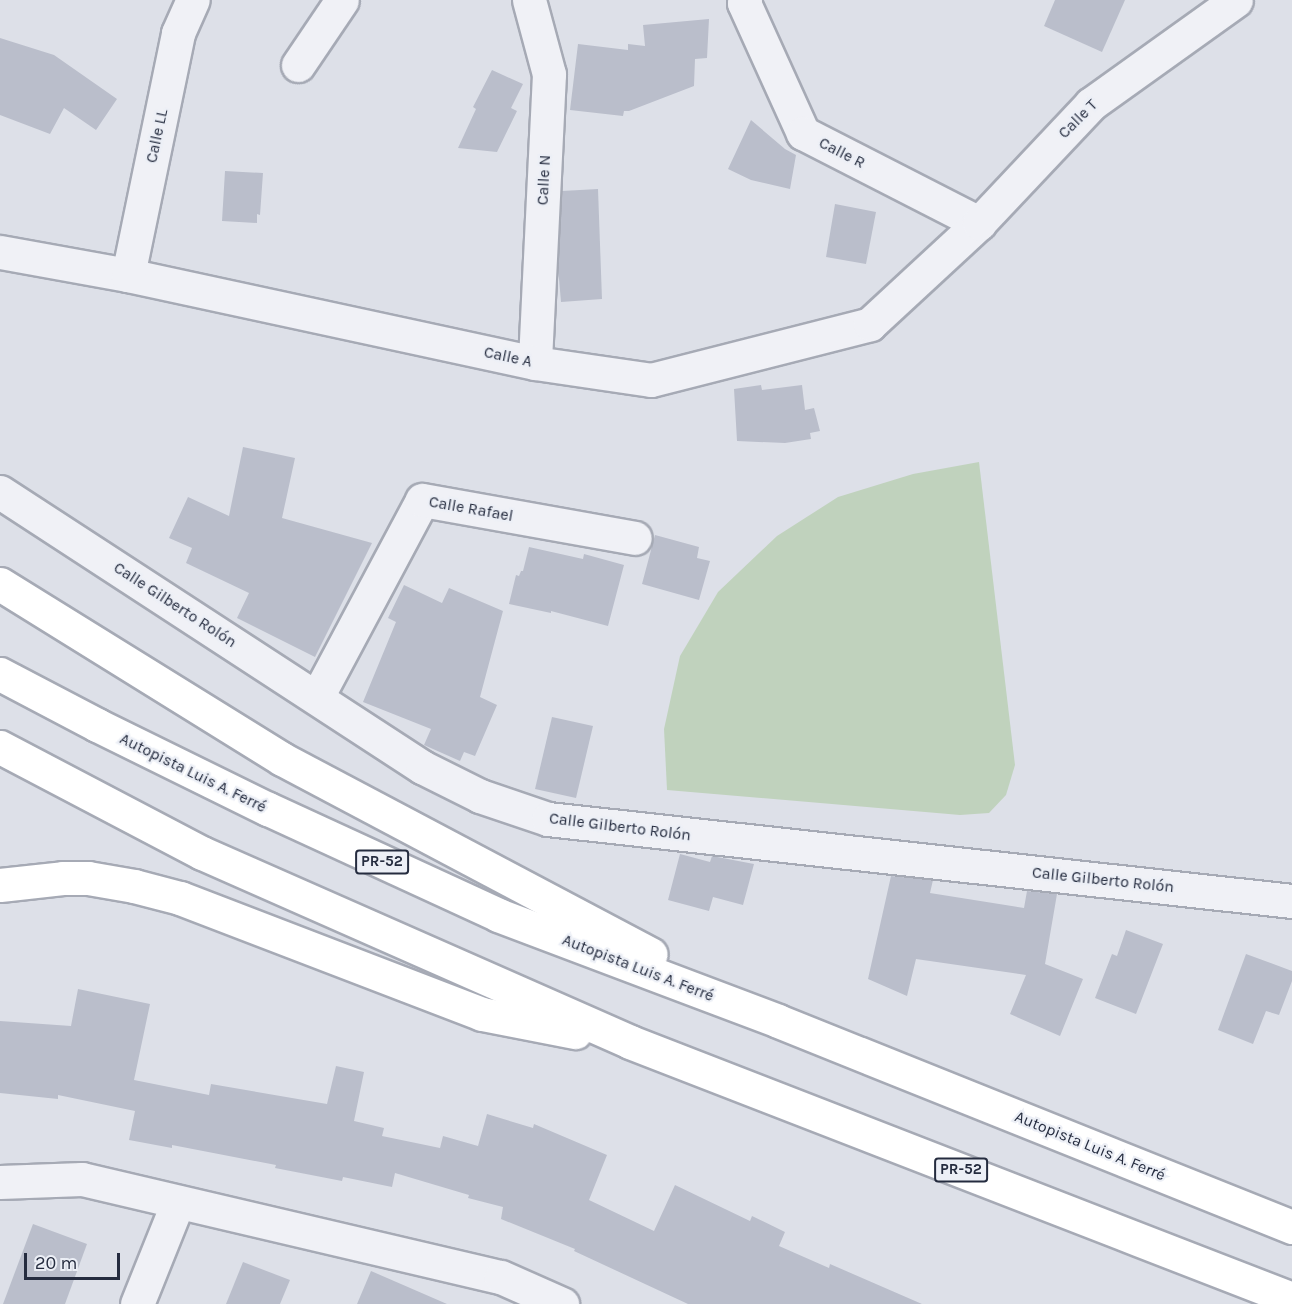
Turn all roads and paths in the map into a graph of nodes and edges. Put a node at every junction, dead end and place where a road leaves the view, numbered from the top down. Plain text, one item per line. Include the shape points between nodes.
1 (193, 0) edge
2 (342, 0) edge
3 (531, 0) edge
4 (745, 0) edge
5 (1236, 0) edge
6 (298, 65) dead end
7 (979, 223) junction
8 (0, 252) edge
9 (128, 275) junction
10 (535, 363) junction
11 (0, 492) edge
12 (635, 538) dead end
13 (0, 584) edge
14 (0, 674) edge
15 (317, 696) junction
16 (0, 747) edge
17 (0, 885) edge
18 (1292, 901) edge
19 (778, 1021) junction
20 (630, 1042) junction
21 (0, 1182) edge
22 (178, 1202) junction
23 (1292, 1227) edge
24 (496, 1291) edge
25 (1292, 1299) edge
26 (137, 1304) edge
27 (562, 1304) edge

1 - 9 street, Calle LL via 178,33
2 - 6 street
3 - 10 street, Calle N via 549,74
4 - 7 street, Calle R via 803,133
5 - 7 street, Calle T via 1091,104
7 - 10 street, Calle A via 870,324 651,380
8 - 9 street, Calle A
9 - 10 street, Calle A
11 - 15 street, Calle Gilberto Rolón
12 - 15 street, Calle Rafael via 422,500
13 - 19 highway via 282,759
14 - 19 highway, Autopista Luis A. Ferré / PR-52 via 267,809 498,915
15 - 18 street, Calle Gilberto Rolón via 422,767 480,796 548,819
16 - 20 highway, PR-52 via 202,853
17 - 20 highway via 88,878 134,886 180,898 482,1014
19 - 23 highway, Autopista Luis A. Ferré / PR-52
20 - 25 highway, PR-52
21 - 22 street via 82,1179
22 - 24 street
22 - 26 street
24 - 27 street

